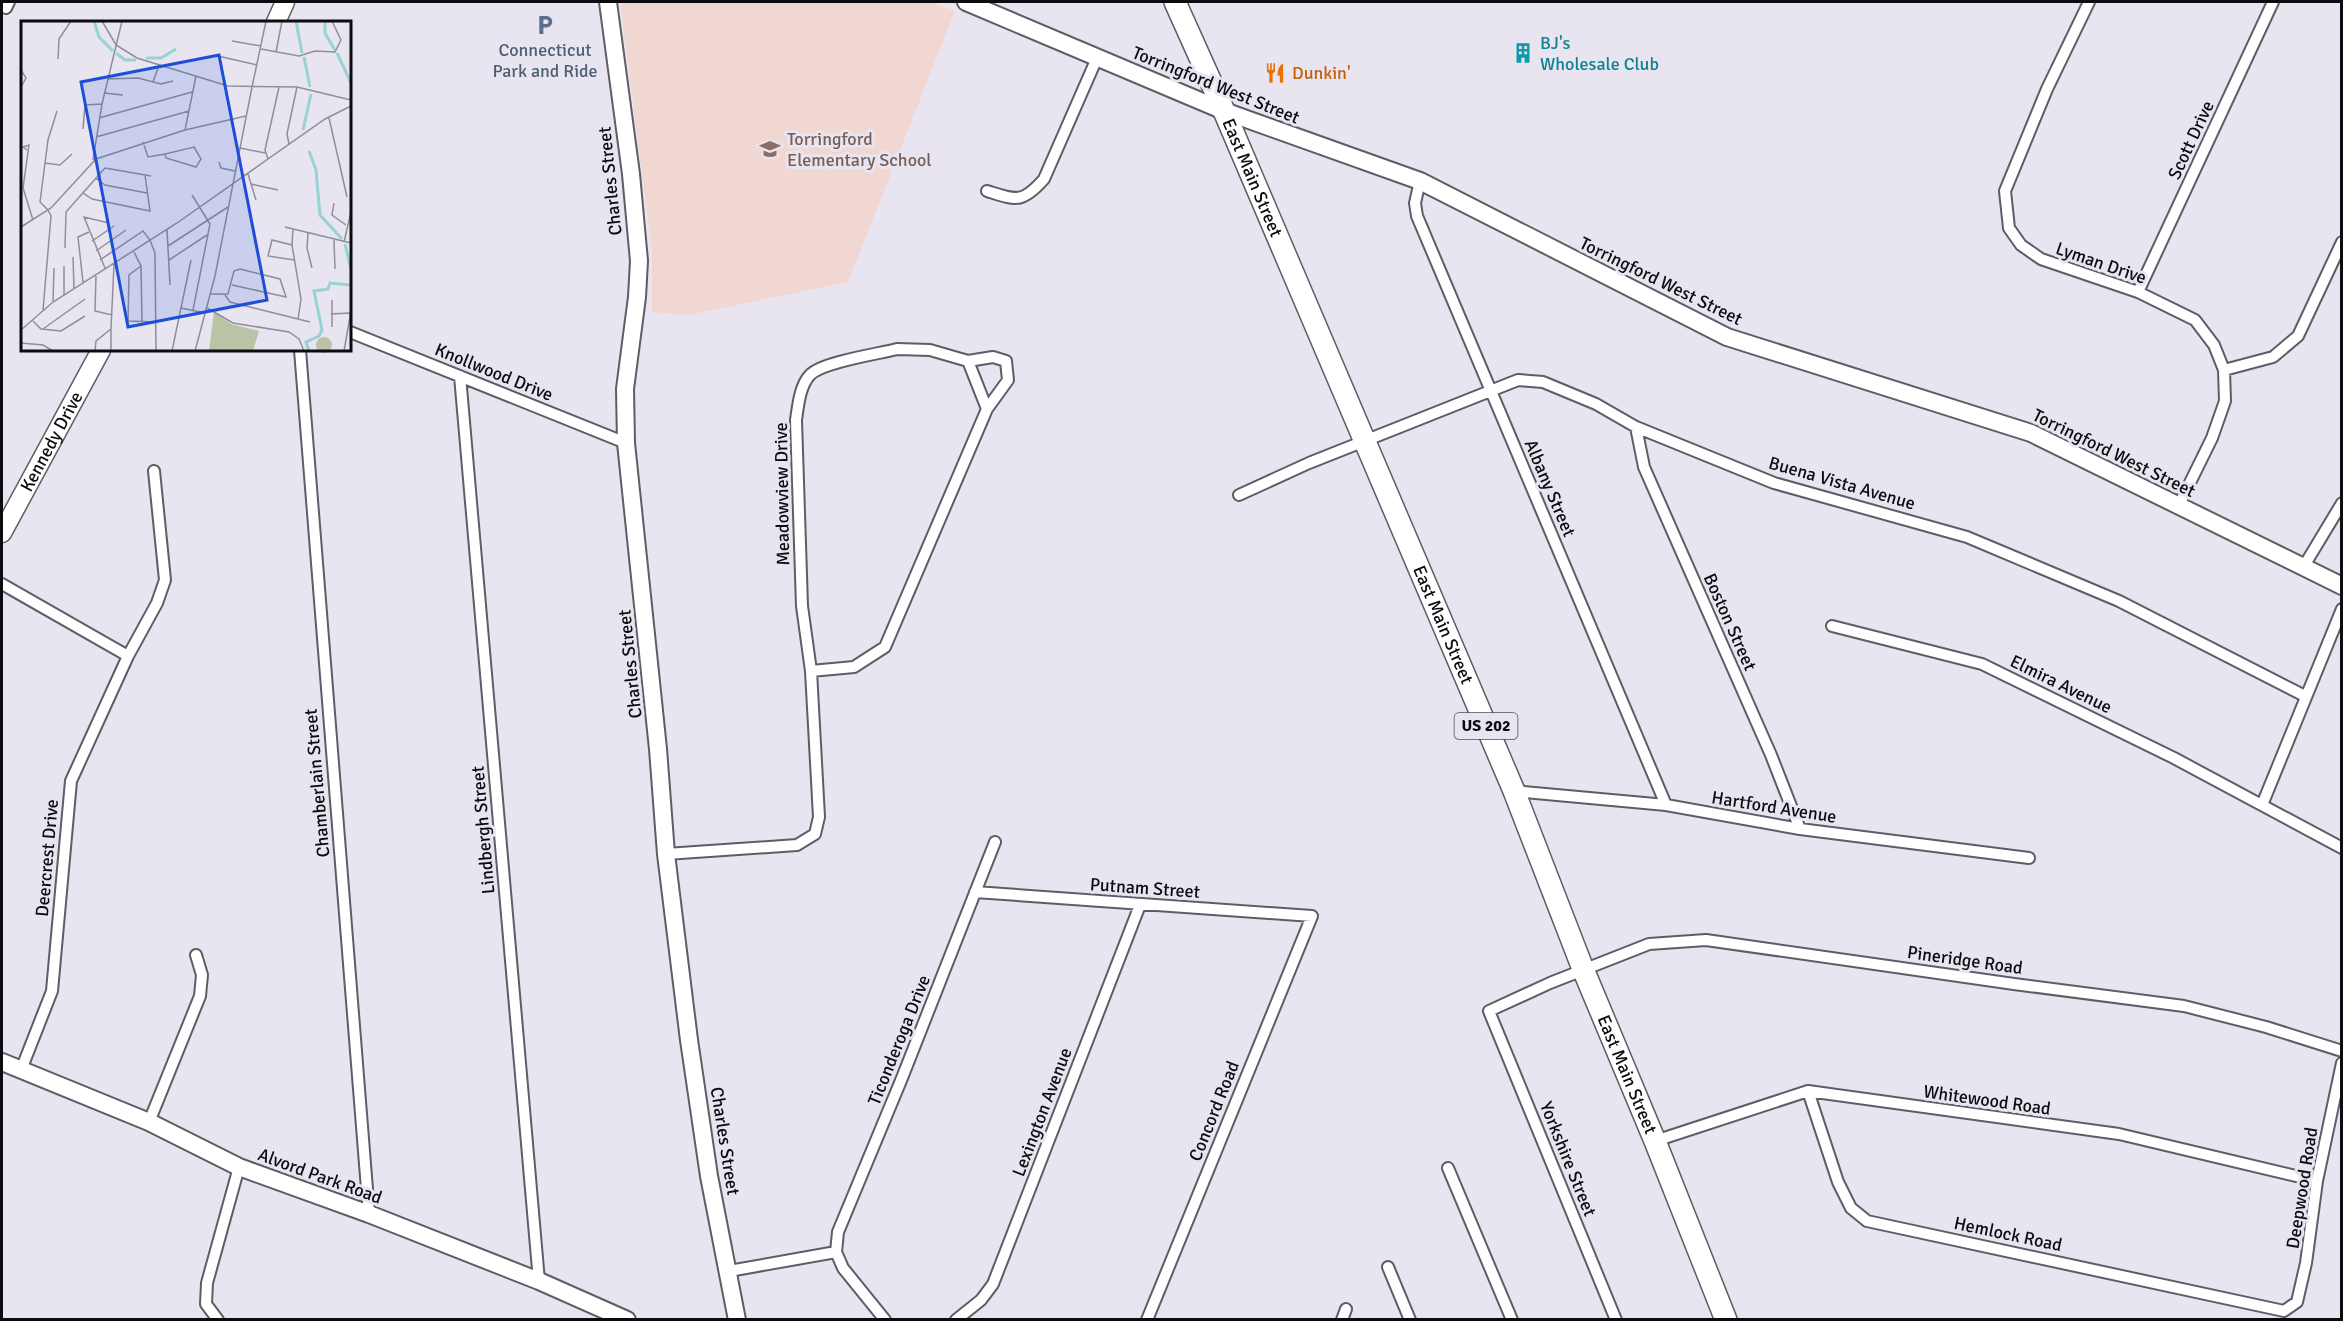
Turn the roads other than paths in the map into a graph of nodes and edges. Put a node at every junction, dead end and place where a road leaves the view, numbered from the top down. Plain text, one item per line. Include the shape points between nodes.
1 (285, 2) edge
2 (608, 2) edge
3 (966, 2) edge
4 (1175, 2) edge
5 (2090, 2) edge
6 (2273, 2) edge
7 (276, 21) edge
8 (1097, 58) junction
9 (1224, 111) junction
10 (1420, 181) junction
11 (987, 191) dead end
12 (2342, 242) edge
13 (2139, 292) junction
14 (351, 332) edge
15 (100, 351) edge
16 (300, 351) edge
17 (968, 361) junction
18 (2224, 370) junction
19 (460, 376) junction
20 (1492, 392) junction
21 (987, 409) junction
22 (1636, 427) junction
23 (1363, 441) junction
24 (626, 443) junction
25 (154, 471) dead end
26 (1239, 495) dead end
27 (2342, 502) edge
28 (2179, 505) junction
29 (2, 533) edge
30 (2304, 566) junction
31 (2, 584) edge
32 (2342, 586) edge
33 (2342, 609) edge
34 (1832, 626) dead end
35 (128, 656) junction
36 (811, 671) junction
37 (2305, 696) junction
38 (1514, 791) junction
39 (2262, 805) junction
40 (1666, 806) junction
41 (1800, 829) junction
42 (995, 842) dead end
43 (2342, 848) edge
44 (666, 854) junction
45 (2029, 858) dead end
46 (975, 892) junction
47 (1140, 905) junction
48 (1312, 916) joint
49 (196, 955) dead end
50 (1583, 969) junction
51 (1490, 1011) joint
52 (2342, 1051) edge
53 (2, 1062) edge
54 (2342, 1063) edge
55 (21, 1070) junction
56 (1808, 1091) junction
57 (149, 1122) junction
58 (1655, 1141) junction
59 (238, 1167) junction
60 (1448, 1168) dead end
61 (2317, 1181) junction
62 (369, 1214) junction
63 (836, 1252) junction
64 (1388, 1267) dead end
65 (729, 1271) junction
66 (539, 1281) junction
67 (2284, 1311) joint
68 (218, 1320) edge
69 (627, 1320) edge
70 (737, 1320) edge
71 (885, 1320) edge
72 (956, 1320) edge
73 (1147, 1320) edge
74 (1410, 1320) edge
75 (1512, 1320) edge
76 (1616, 1320) edge
77 (1726, 1320) edge

1 - 7 main road
2 - 24 street, Charles Street via 639,261 625,388
3 - 8 street, Torringford West Street
4 - 9 highway, East Main Street / US 202
5 - 13 street, Lyman Drive via 2047,89 2005,190 2009,228 2021,245 2041,260
6 - 13 street, Scott Drive
8 - 9 street, Torringford West Street
8 - 11 street via 1044,179 1033,193 1016,199
9 - 10 street, Torringford West Street
9 - 23 highway, East Main Street / US 202
10 - 20 street, Albany Street via 1415,203 1417,216
10 - 28 street, Torringford West Street via 1727,337 2031,433
12 - 18 street via 2298,336 2273,357
13 - 18 street, Lyman Drive via 2195,320 2214,345
14 - 19 street, Knollwood Drive
15 - 29 main road, Kennedy Drive
16 - 62 street, Chamberlain Street
17 - 21 street
17 - 21 street, Meadowview Drive via 993,357 1006,361 1008,380
17 - 36 street, Meadowview Drive via 930,350 897,350 829,364 810,374 796,420 802,606
18 - 28 street, Lyman Drive via 2225,401 2212,438
19 - 24 street, Knollwood Drive
19 - 66 street, Lindbergh Street
20 - 22 street, Buena Vista Avenue via 1518,380 1543,382 1596,404
20 - 23 street, Buena Vista Avenue
20 - 40 street, Albany Street
21 - 36 street, Meadowview Drive via 885,647 854,667
22 - 37 street, Buena Vista Avenue via 1774,483 1967,537 2119,601
22 - 41 street, Boston Street via 1644,467
23 - 26 street, Buena Vista Avenue
23 - 38 highway, East Main Street / US 202
24 - 44 street, Charles Street
25 - 35 street, Deercrest Drive via 165,580
27 - 30 street
28 - 30 street, Torringford West Street
30 - 32 street, Torringford West Street
31 - 35 street
33 - 37 street
34 - 39 street, Elmira Avenue via 1982,664
35 - 55 street, Deercrest Drive via 70,781 52,991
36 - 44 street, Meadowview Drive via 819,817 815,834 797,845
37 - 39 street
38 - 40 street, Hartford Avenue
38 - 50 highway, East Main Street / US 202
39 - 43 street, Elmira Avenue
40 - 41 street, Hartford Avenue
41 - 45 street, Hartford Avenue
42 - 46 street, Ticonderoga Drive
44 - 65 street, Charles Street via 689,1040
46 - 47 street, Putnam Street
46 - 63 street, Ticonderoga Drive via 838,1232
47 - 48 street, Putnam Street
47 - 72 street, Lexington Avenue via 993,1284 981,1300
48 - 73 street, Concord Road
49 - 57 street via 202,975 200,996
50 - 51 street, Pineridge Road
50 - 52 street, Pineridge Road via 1649,944 1706,940 2184,1006
50 - 58 highway, East Main Street / US 202
51 - 76 street, Yorkshire Street
53 - 55 street, Alvord Park Road
54 - 61 street, Deepwood Road
55 - 57 street, Alvord Park Road
56 - 58 street, Whitewood Road
56 - 61 street, Whitewood Road via 2119,1134
56 - 67 street, Hemlock Road via 1838,1182 1851,1208 1868,1221
57 - 59 street, Alvord Park Road
58 - 77 highway, East Main Street / US 202
59 - 62 street, Alvord Park Road
59 - 68 street via 207,1283 206,1304
60 - 75 street
61 - 67 street, Deepwood Road via 2297,1302
62 - 66 street, Alvord Park Road
63 - 65 street
63 - 71 street via 843,1268
64 - 74 street
65 - 70 street, Charles Street
66 - 69 street, Alvord Park Road

